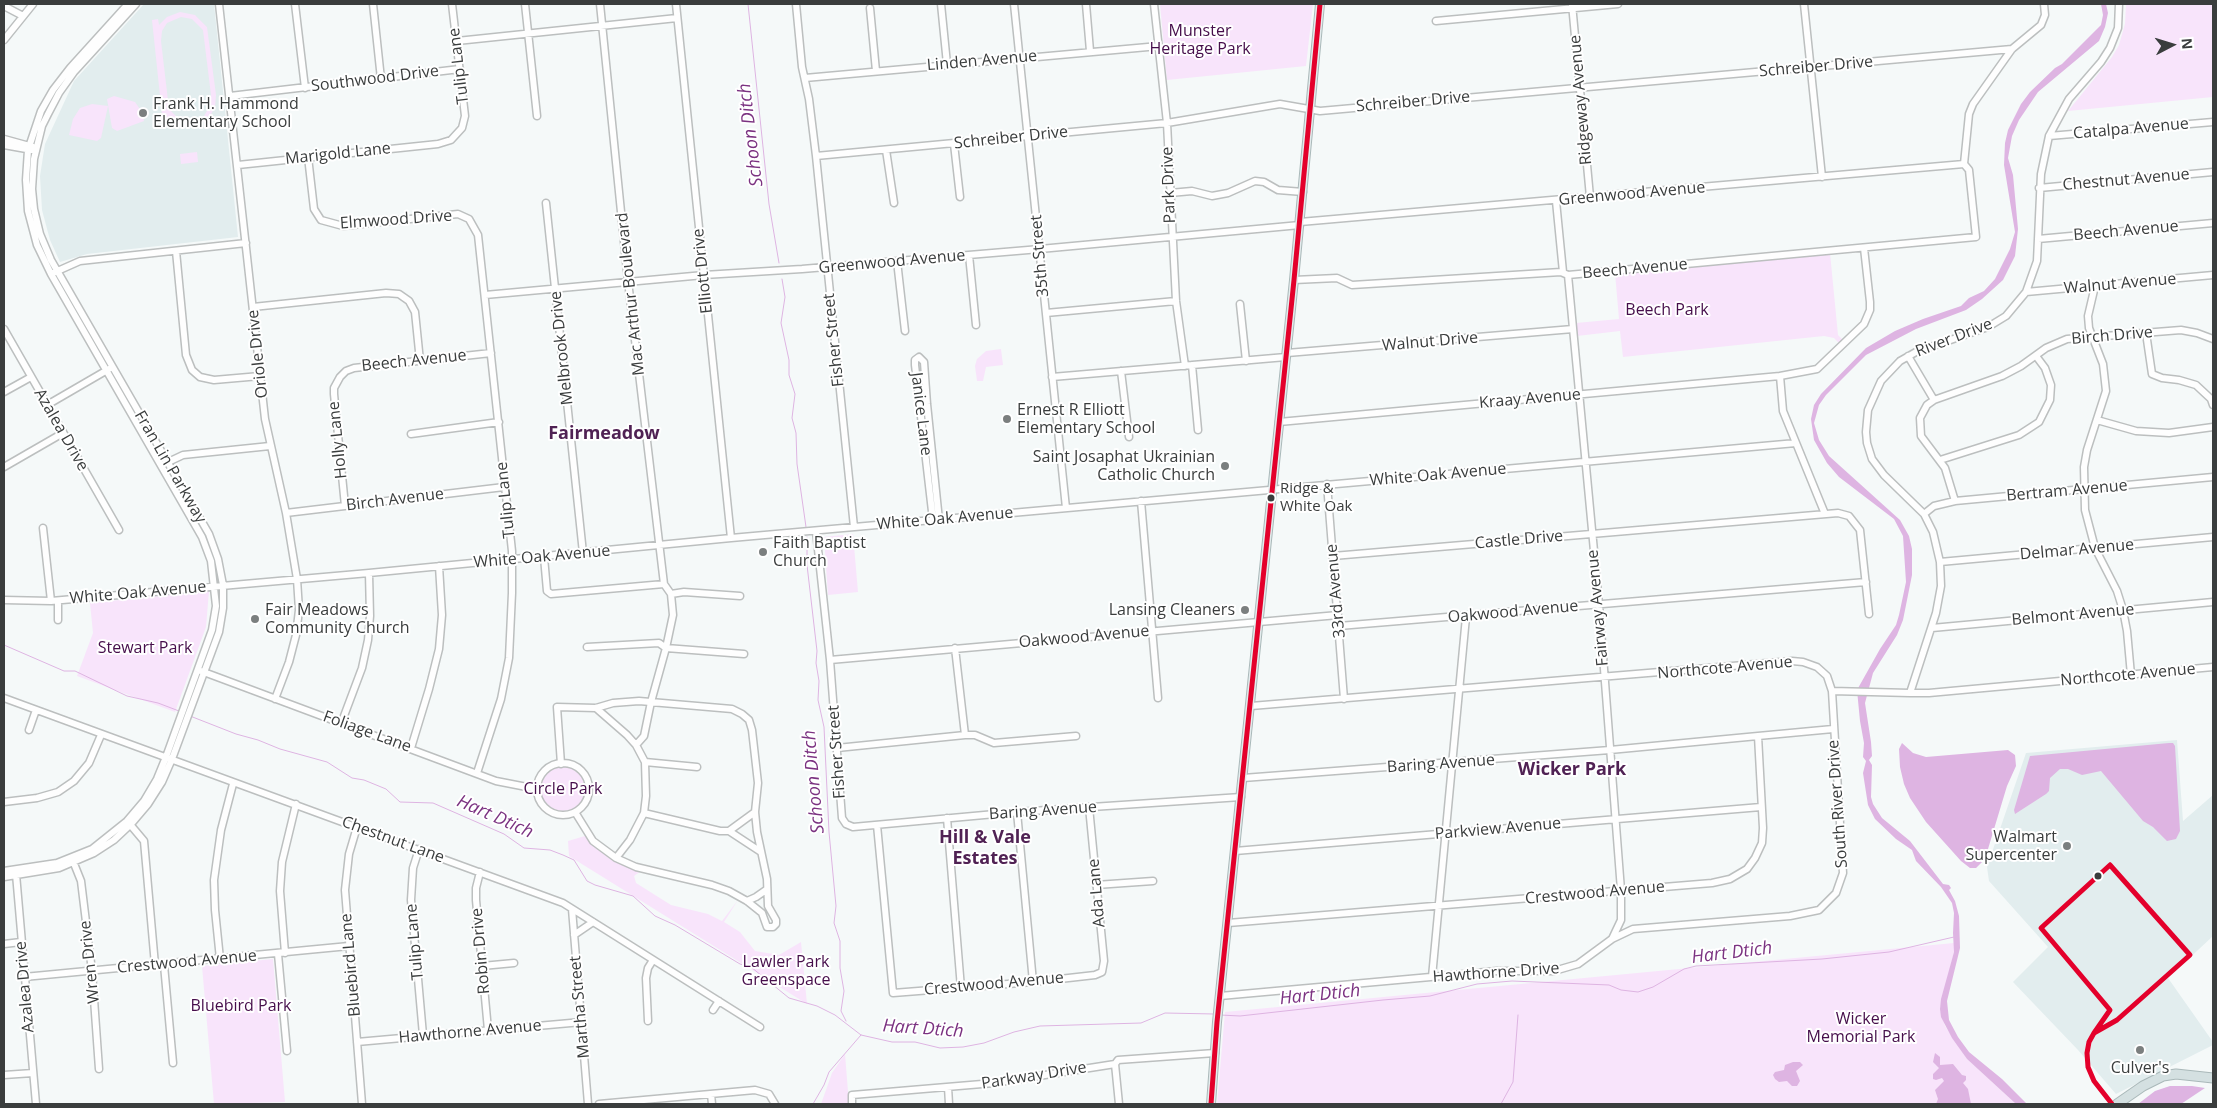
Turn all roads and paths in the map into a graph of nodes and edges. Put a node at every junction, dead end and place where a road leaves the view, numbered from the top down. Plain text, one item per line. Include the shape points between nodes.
1 (33, 4) edge
2 (128, 4) edge
3 (136, 4) edge
4 (219, 4) edge
5 (295, 4) edge
6 (373, 4) edge
7 (452, 4) edge
8 (525, 4) edge
9 (600, 4) edge
10 (676, 4) edge
11 (796, 4) edge
12 (941, 4) edge
13 (1014, 4) edge
14 (1086, 4) edge
15 (1154, 4) edge
16 (1320, 4) edge
17 (1618, 4) edge
18 (1804, 4) edge
19 (2044, 4) edge
20 (2119, 4) edge
21 (4, 6) edge
22 (1572, 6) edge
23 (870, 8) dead end
24 (23, 16) junction
25 (677, 18) junction
26 (1436, 21) dead end
27 (602, 25) junction
28 (528, 32) junction
29 (4, 40) edge
30 (457, 41) junction
31 (1159, 46) junction
32 (2012, 49) junction
33 (1090, 52) junction
34 (1020, 58) junction
35 (947, 64) junction
36 (1810, 68) junction
37 (460, 69) junction
38 (876, 71) junction
39 (804, 78) junction
40 (381, 79) junction
41 (1579, 87) junction
42 (305, 88) junction
43 (230, 96) junction
44 (1310, 110) junction
45 (537, 116) dead end
46 (2213, 122) edge
47 (1167, 123) junction
48 (2049, 136) junction
49 (1028, 137) junction
50 (4, 139) edge
51 (438, 144) joint
52 (954, 144) junction
53 (4, 145) edge
54 (29, 148) junction
55 (36, 149) junction
56 (886, 150) junction
57 (816, 156) junction
58 (308, 157) junction
59 (1964, 164) junction
60 (238, 165) junction
61 (2213, 172) edge
62 (1822, 177) junction
63 (2039, 188) junction
64 (1302, 192) junction
65 (1170, 193) junction
66 (960, 197) dead end
67 (1590, 197) junction
68 (1556, 200) junction
69 (546, 203) dead end
70 (894, 203) dead end
71 (2213, 223) edge
72 (1300, 224) junction
73 (474, 225) joint
74 (1171, 237) junction
75 (2038, 239) junction
76 (246, 243) junction
77 (1864, 248) junction
78 (1040, 249) junction
79 (176, 251) junction
80 (969, 255) junction
81 (897, 261) junction
82 (827, 267) junction
83 (54, 273) junction
84 (1565, 274) junction
85 (704, 275) junction
86 (2213, 275) edge
87 (1294, 280) junction
88 (628, 281) junction
89 (2095, 286) junction
90 (556, 288) junction
91 (2026, 292) junction
92 (485, 295) junction
93 (1176, 301) junction
94 (1240, 304) dead end
95 (253, 307) junction
96 (1046, 312) junction
97 (976, 325) dead end
98 (4, 329) edge
99 (1573, 329) junction
100 (905, 331) dead end
101 (2146, 333) junction
102 (2092, 337) junction
103 (2213, 339) edge
104 (491, 353) junction
105 (1287, 355) junction
106 (1908, 356) junction
107 (2036, 356) junction
108 (420, 361) junction
109 (1246, 361) junction
110 (1188, 366) junction
111 (110, 369) junction
112 (1121, 371) junction
113 (260, 376) junction
114 (1780, 376) junction
115 (30, 377) junction
116 (340, 377) joint
117 (1052, 377) junction
118 (4, 392) edge
119 (1579, 395) junction
120 (1934, 400) junction
121 (47, 405) junction
122 (2213, 405) edge
123 (2098, 420) junction
124 (498, 422) junction
125 (1279, 422) junction
126 (2213, 427) edge
127 (1198, 430) dead end
128 (63, 433) junction
129 (411, 434) dead end
130 (1129, 437) dead end
131 (1796, 443) junction
132 (270, 446) junction
133 (1940, 460) junction
134 (1586, 462) junction
135 (164, 464) junction
136 (4, 467) edge
137 (2213, 477) edge
138 (1328, 484) junction
139 (504, 487) junction
140 (1273, 489) junction
141 (2084, 490) junction
142 (1142, 501) junction
143 (1955, 501) junction
144 (345, 506) junction
145 (1066, 508) junction
146 (286, 513) junction
147 (1825, 514) junction
148 (1924, 514) junction
149 (936, 520) junction
150 (854, 527) junction
151 (43, 528) dead end
152 (119, 530) dead end
153 (816, 531) junction
154 (1592, 534) junction
155 (2213, 537) edge
156 (730, 538) junction
157 (658, 546) junction
158 (2095, 548) junction
159 (583, 553) junction
160 (1333, 556) junction
161 (544, 557) junction
162 (511, 559) junction
163 (1940, 562) junction
164 (439, 566) junction
165 (369, 574) junction
166 (297, 579) junction
167 (1866, 582) junction
168 (664, 584) junction
169 (223, 585) junction
170 (215, 586) junction
171 (671, 594) junction
172 (740, 596) dead end
173 (4, 600) edge
174 (54, 601) junction
175 (2213, 602) edge
176 (1598, 604) junction
177 (2123, 610) junction
178 (1338, 614) junction
179 (1868, 614) dead end
180 (1466, 617) junction
181 (58, 620) dead end
182 (1260, 620) junction
183 (1339, 626) junction
184 (1932, 628) junction
185 (1152, 631) junction
186 (587, 647) dead end
187 (666, 648) junction
188 (955, 648) junction
189 (744, 654) dead end
190 (830, 660) junction
191 (2213, 667) edge
192 (201, 671) junction
193 (2131, 675) junction
194 (1604, 678) junction
195 (1460, 690) junction
196 (1832, 691) junction
197 (1910, 693) junction
198 (4, 698) edge
199 (1158, 698) dead end
200 (1344, 698) junction
201 (275, 699) junction
202 (650, 702) junction
203 (1251, 706) junction
204 (596, 708) junction
205 (36, 710) junction
206 (341, 724) junction
207 (1833, 729) junction
208 (29, 730) dead end
209 (101, 735) junction
210 (965, 735) junction
211 (1076, 736) dead end
212 (1758, 736) junction
213 (636, 745) junction
214 (411, 748) junction
215 (837, 748) junction
216 (1610, 750) junction
217 (169, 758) junction
218 (645, 762) junction
219 (1452, 763) junction
220 (561, 764) junction
221 (697, 766) dead end
222 (477, 773) junction
223 (1243, 778) junction
224 (233, 784) junction
225 (537, 789) junction
226 (1241, 797) junction
227 (4, 802) edge
228 (296, 804) junction
229 (1089, 807) junction
230 (1762, 807) junction
231 (575, 812) junction
232 (755, 812) junction
233 (1017, 812) junction
234 (644, 813) junction
235 (946, 818) junction
236 (1614, 820) junction
237 (129, 823) junction
238 (846, 824) joint
239 (877, 825) junction
240 (357, 827) junction
241 (729, 831) junction
242 (1446, 834) junction
243 (418, 849) junction
244 (1235, 851) junction
245 (761, 852) junction
246 (616, 858) junction
247 (73, 861) junction
248 (4, 871) edge
249 (480, 872) junction
250 (16, 873) junction
251 (4, 878) edge
252 (1153, 881) dead end
253 (1096, 885) junction
254 (766, 890) junction
255 (1621, 890) junction
256 (747, 900) junction
257 (1439, 906) junction
258 (572, 909) junction
259 (1790, 916) joint
260 (593, 922) junction
261 (1228, 923) junction
262 (574, 935) junction
263 (1612, 939) junction
264 (21, 942) junction
265 (4, 944) edge
266 (349, 946) junction
267 (281, 953) junction
268 (220, 959) junction
269 (653, 960) junction
270 (514, 963) dead end
271 (155, 965) junction
272 (164, 965) junction
273 (482, 966) junction
274 (92, 971) junction
275 (1095, 975) joint
276 (1432, 977) junction
277 (24, 978) junction
278 (1033, 982) junction
279 (961, 988) junction
280 (1220, 996) junction
281 (719, 1001) junction
282 (713, 1010) dead end
283 (648, 1021) dead end
284 (582, 1022) junction
285 (760, 1027) dead end
286 (488, 1030) junction
287 (423, 1035) junction
288 (357, 1042) junction
289 (287, 1051) dead end
290 (1215, 1053) junction
291 (173, 1063) dead end
292 (1115, 1064) junction
293 (99, 1069) dead end
294 (33, 1073) junction
295 (4, 1075) edge
296 (2213, 1078) edge
297 (948, 1087) junction
298 (711, 1094) junction
299 (650, 1102) edge
300 (775, 1102) edge
301 (36, 1104) edge
302 (362, 1104) edge
303 (588, 1104) edge
304 (599, 1104) edge
305 (712, 1104) edge
306 (852, 1104) edge
307 (950, 1104) edge
308 (1119, 1104) edge
309 (1211, 1104) edge
310 (2117, 1104) edge

1 - 24 street
2 - 54 street, Fran Lin Parkway via 53,90
3 - 55 street, Fran Lin Parkway via 59,92 42,126
4 - 43 street, Oriole Drive
5 - 42 street
6 - 40 street
7 - 30 street, Tulip Lane
8 - 28 street
9 - 27 street, Mac Arthur Boulevard
10 - 25 street, Elliott Drive
11 - 39 street, Fisher Street
12 - 35 street
13 - 34 street, 35th Street
14 - 33 street
15 - 31 street, Park Drive
16 - 44 main road
17 - 22 street
18 - 36 street
19 - 32 street via 2045,15 2041,25
20 - 48 street, River Drive via 2118,28 2110,48 2068,100
21 - 24 street
22 - 26 street
22 - 41 street, Ridgeway Avenue
23 - 38 street
24 - 29 street
25 - 27 street
25 - 85 street, Elliott Drive
27 - 28 street
27 - 88 street, Mac Arthur Boulevard
28 - 30 street
28 - 45 street
30 - 37 street, Tulip Lane
31 - 33 street, Linden Avenue
31 - 47 street, Park Drive
32 - 36 street, Schreiber Drive
32 - 59 street via 1970,109
33 - 34 street, Linden Avenue
34 - 35 street, Linden Avenue
34 - 49 street, 35th Street
35 - 38 street, Linden Avenue
36 - 41 street, Schreiber Drive
36 - 62 street
37 - 40 street, Southwood Drive
37 - 51 street, Tulip Lane via 465,116 462,128 451,140
38 - 39 street, Linden Avenue
39 - 57 street, Fisher Street
40 - 42 street, Southwood Drive
41 - 44 street, Schreiber Drive
41 - 67 street, Ridgeway Avenue
42 - 43 street, Southwood Drive
43 - 60 street, Oriole Drive
44 - 47 street, Schreiber Drive via 1280,104
44 - 64 main road
46 - 48 street, Catalpa Avenue
47 - 49 street, Schreiber Drive
47 - 65 street, Park Drive
48 - 63 street, River Drive
49 - 52 street, Schreiber Drive
49 - 78 street, 35th Street
50 - 54 street
51 - 58 street, Marigold Lane
52 - 56 street, Schreiber Drive
52 - 66 street
53 - 54 street
54 - 55 street
54 - 83 street, Fran Lin Parkway via 28,211 38,245
55 - 83 street, Fran Lin Parkway via 32,181 34,209
56 - 57 street, Schreiber Drive
56 - 70 street
57 - 82 street, Fisher Street
58 - 60 street, Marigold Lane
58 - 73 street, Elmwood Drive via 314,209 321,220 342,226 451,214 464,216
59 - 62 street, Greenwood Avenue
59 - 77 street, Beech Avenue via 1969,170 1976,237
60 - 76 street, Oriole Drive
61 - 63 street, Chestnut Avenue
62 - 67 street, Greenwood Avenue
63 - 75 street, River Drive
64 - 65 street via 1278,190 1255,181 1212,196 1192,191
64 - 72 main road
65 - 74 street, Park Drive
67 - 68 street, Greenwood Avenue
68 - 72 street, Greenwood Avenue
68 - 84 street, Fairway Avenue
69 - 90 street, Melbrook Drive
71 - 75 street, Beech Avenue
72 - 74 street, Greenwood Avenue
72 - 87 main road
73 - 92 street, Tulip Lane
74 - 78 street, Greenwood Avenue
74 - 93 street, Park Drive
75 - 91 street, River Drive via 2035,272
76 - 79 street
76 - 95 street, Oriole Drive
77 - 84 street, Beech Avenue
77 - 114 street via 1870,302 1864,324 1817,370
78 - 80 street, Greenwood Avenue
78 - 96 street, 35th Street
79 - 83 street via 80,261
79 - 113 street via 186,355 192,370 200,377 214,380
80 - 81 street, Greenwood Avenue
80 - 97 street
81 - 82 street, Greenwood Avenue
81 - 100 street
82 - 85 street, Greenwood Avenue
82 - 150 street, Fisher Street
83 - 111 street, Fran Lin Parkway
84 - 87 street, Beech Avenue via 1352,285 1337,278
84 - 99 street, Fairway Avenue
85 - 88 street, Greenwood Avenue
85 - 156 street, Elliott Drive
86 - 89 street, Walnut Avenue
87 - 105 main road
88 - 90 street, Greenwood Avenue
88 - 157 street, Mac Arthur Boulevard
89 - 91 street, Walnut Avenue
89 - 102 street via 2088,316
90 - 92 street, Greenwood Avenue
90 - 159 street, Melbrook Drive
91 - 106 street, River Drive via 2006,316 1988,327
92 - 104 street, Tulip Lane
93 - 96 street
93 - 110 street, Park Drive
94 - 109 street
95 - 108 street via 399,294 409,301 415,312
95 - 113 street, Oriole Drive
96 - 117 street, 35th Street
98 - 115 street, Azalea Drive
99 - 105 street, Walnut Drive
99 - 119 street, Fairway Avenue
101 - 102 street, Birch Drive
101 - 103 street, Birch Drive via 2181,330
101 - 122 street via 2152,374 2196,385
102 - 107 street, Birch Drive via 2056,342
102 - 123 street via 2106,377 2106,391
104 - 108 street, Beech Avenue
104 - 124 street, Tulip Lane
105 - 109 street, Walnut Drive
105 - 125 main road
106 - 120 street
106 - 148 street, River Drive via 1888,372 1875,390 1867,416 1867,443 1876,466
107 - 120 street, Birch Drive via 2002,376
107 - 133 street via 2051,385 2050,400 2039,422 2019,435
108 - 116 street, Beech Avenue via 354,368
109 - 110 street, Walnut Drive
110 - 112 street, Walnut Drive
110 - 127 street, Park Drive
111 - 121 street
111 - 135 street, Fran Lin Parkway
112 - 117 street, Walnut Drive
112 - 130 street
113 - 132 street, Oriole Drive
114 - 119 street, Kraay Avenue
114 - 131 street via 1783,411
115 - 118 street
115 - 121 street, Azalea Drive
116 - 144 street, Holly Lane via 334,394
117 - 145 street, 35th Street
119 - 125 street, Kraay Avenue
119 - 134 street, Fairway Avenue
120 - 133 street via 1923,411 1919,427 1925,443
121 - 128 street, Azalea Drive
123 - 126 street via 2136,431 2170,433
123 - 141 street via 2087,450
124 - 129 street
124 - 139 street, Tulip Lane
125 - 140 main road
128 - 136 street
128 - 152 street, Azalea Drive
131 - 134 street, White Oak Avenue
131 - 147 street
132 - 135 street via 183,455
132 - 146 street, Oriole Drive
133 - 143 street via 1949,476
134 - 138 street, White Oak Avenue
134 - 154 street, Fairway Avenue
135 - 169 street, Fran Lin Parkway via 209,534
135 - 170 street, Fran Lin Parkway via 202,537 211,561
137 - 141 street, Bertram Avenue
138 - 140 street, White Oak Avenue
138 - 160 street, 33rd Avenue
139 - 144 street, Birch Avenue
139 - 162 street, Tulip Lane
140 - 142 street, White Oak Avenue
140 - 182 main road
141 - 143 street, Bertram Avenue
141 - 158 street via 2085,510
142 - 145 street, White Oak Avenue
142 - 185 street
143 - 148 street, Bertram Avenue via 1934,506
144 - 146 street, Birch Avenue
145 - 149 street, White Oak Avenue
146 - 166 street, Oriole Drive
147 - 154 street, Castle Drive
147 - 167 street via 1849,516 1860,530
148 - 163 street, River Drive via 1933,532
149 - 149 street, Janice Lane via 924,362 919,357 915,366
149 - 150 street, White Oak Avenue
150 - 153 street, White Oak Avenue
151 - 174 street
153 - 156 street, White Oak Avenue
153 - 190 street, Fisher Street
154 - 160 street, Castle Drive
154 - 176 street, Fairway Avenue
155 - 158 street, Delmar Avenue
156 - 157 street, White Oak Avenue
157 - 159 street, White Oak Avenue
157 - 168 street, Mac Arthur Boulevard
158 - 163 street, Delmar Avenue
158 - 177 street
159 - 161 street, White Oak Avenue
160 - 178 street, 33rd Avenue
161 - 162 street, White Oak Avenue
161 - 168 street via 547,591 551,594
162 - 164 street, White Oak Avenue
162 - 222 street, Tulip Lane via 509,658 501,699
163 - 184 street, River Drive via 1941,586
164 - 165 street, White Oak Avenue
164 - 214 street via 442,615 439,649
165 - 166 street, White Oak Avenue
165 - 206 street via 368,640 362,668
166 - 169 street, White Oak Avenue
166 - 201 street, Oriole Drive via 299,610 296,635
167 - 176 street, Oakwood Avenue
167 - 179 street
168 - 171 street
169 - 170 street, White Oak Avenue
169 - 192 street, Fran Lin Parkway via 219,632
170 - 174 street, White Oak Avenue
170 - 192 street, Fran Lin Parkway via 216,606
171 - 172 street
171 - 187 street via 673,615
173 - 174 street, White Oak Avenue
174 - 181 street
175 - 177 street, Belmont Avenue
176 - 180 street, Oakwood Avenue
176 - 194 street, Fairway Avenue
177 - 184 street, Belmont Avenue
177 - 193 street
178 - 182 street, Oakwood Avenue
178 - 183 street, 33rd Avenue
180 - 183 street, Oakwood Avenue
180 - 195 street
182 - 185 street, Oakwood Avenue
182 - 203 main road
183 - 200 street, 33rd Avenue
184 - 197 street, River Drive
185 - 188 street, Oakwood Avenue
185 - 199 street
186 - 187 street via 659,643
187 - 189 street
187 - 202 street
188 - 190 street, Oakwood Avenue
188 - 210 street
190 - 215 street, Fisher Street
191 - 193 street, Northcote Avenue
192 - 201 street, Foliage Lane
192 - 217 street, Fran Lin Parkway
193 - 197 street, Northcote Avenue
194 - 195 street, Northcote Avenue
194 - 196 street, Northcote Avenue via 1803,662 1810,663 1827,676
194 - 216 street, Fairway Avenue
195 - 200 street, Northcote Avenue
195 - 219 street
196 - 197 street, Northcote Avenue
196 - 207 street, South River Drive
198 - 205 street, Chestnut Lane
200 - 203 street, Northcote Avenue
201 - 206 street, Foliage Lane
202 - 204 street via 613,703
202 - 213 street via 644,736
202 - 232 street via 732,709 749,720 758,783
203 - 223 main road
204 - 213 street
204 - 220 street via 557,707
205 - 208 street
205 - 209 street, Chestnut Lane
206 - 214 street, Foliage Lane
207 - 212 street
207 - 259 street, South River Drive via 1844,864 1842,881 1836,893 1819,910
209 - 217 street, Chestnut Lane
209 - 227 street via 88,763 74,781 58,792
210 - 211 street via 975,735 994,743
210 - 215 street
212 - 216 street, Baring Avenue
212 - 230 street, Crestwood Avenue
213 - 218 street
214 - 222 street, Foliage Lane
215 - 238 street, Fisher Street via 842,818
216 - 219 street, Baring Avenue
216 - 236 street, Fairway Avenue
217 - 224 street, Chestnut Lane
217 - 237 street, Fran Lin Parkway via 157,789
218 - 221 street
218 - 234 street
219 - 223 street, Baring Avenue
219 - 242 street
220 - 225 street via 544,772
220 - 231 street via 580,770 588,782 585,802
222 - 225 street, Foliage Lane via 496,781
223 - 226 main road
224 - 228 street, Chestnut Lane
224 - 268 street via 214,880
225 - 231 street via 541,803 552,813 566,815
226 - 229 street, Baring Avenue
226 - 244 main road
228 - 240 street, Chestnut Lane
228 - 267 street via 287,834 280,881
229 - 233 street, Baring Avenue
229 - 253 street, Ada Lane
230 - 236 street, Parkview Avenue
230 - 255 street, Crestwood Avenue via 1762,843 1755,858 1739,875 1712,883
231 - 246 street via 593,841
232 - 241 street
232 - 245 street
233 - 235 street, Baring Avenue
233 - 278 street
234 - 241 street
234 - 246 street
235 - 239 street, Baring Avenue
235 - 279 street
236 - 242 street, Parkview Avenue
236 - 255 street, Fairway Avenue
237 - 247 street, Fran Lin Parkway
237 - 271 street via 144,841
238 - 239 street, Baring Avenue via 853,827
239 - 279 street, Crestwood Avenue via 892,993
240 - 243 street, Chestnut Lane
240 - 266 street, Bluebird Lane via 349,854 345,890
241 - 245 street
242 - 244 street, Parkview Avenue
242 - 257 street
243 - 249 street, Chestnut Lane
243 - 287 street, Tulip Lane via 411,900
244 - 261 main road
245 - 254 street
246 - 256 street via 636,867 712,885
247 - 250 street, Fran Lin Parkway
247 - 274 street, Wren Drive via 81,881
248 - 250 street, Fran Lin Parkway
249 - 258 street, Chestnut Lane
249 - 273 street, Robin Drive via 476,894
250 - 251 street, Fran Lin Parkway
250 - 264 street, Azalea Drive
252 - 253 street
253 - 275 street, Ada Lane via 1104,961 1102,972
254 - 256 street
254 - 256 street via 768,906 776,920 773,928 768,927 762,913
255 - 257 street, Crestwood Avenue
255 - 263 street, Fairway Avenue via 1621,920
257 - 261 street, Crestwood Avenue
257 - 276 street
258 - 260 street, Chestnut Lane
258 - 262 street, Martha Street
259 - 263 street, Hawthorne Drive via 1633,929
260 - 262 street
260 - 269 street, Chestnut Lane
261 - 280 main road
262 - 284 street, Martha Street
263 - 276 street, Hawthorne Drive via 1578,964 1562,970
264 - 265 street
264 - 277 street, Azalea Drive
266 - 267 street, Crestwood Avenue
266 - 288 street, Bluebird Lane
267 - 268 street, Crestwood Avenue
267 - 289 street
268 - 272 street, Crestwood Avenue
269 - 281 street, Chestnut Lane
269 - 283 street via 646,978
270 - 273 street
271 - 272 street, Crestwood Avenue
271 - 274 street, Crestwood Avenue
272 - 291 street
273 - 286 street, Robin Drive
274 - 277 street, Crestwood Avenue
274 - 293 street, Wren Drive
275 - 278 street, Crestwood Avenue
276 - 280 street, Hawthorne Drive
277 - 294 street, Azalea Drive
278 - 279 street, Crestwood Avenue
280 - 290 main road
281 - 282 street
281 - 285 street, Chestnut Lane
284 - 286 street, Hawthorne Avenue
284 - 303 street, Martha Street
286 - 287 street, Hawthorne Avenue
287 - 288 street, Hawthorne Avenue
288 - 302 street, Bluebird Lane
290 - 292 street, Parkway Drive via 1118,1060
290 - 309 main road
292 - 297 street, Parkway Drive
292 - 308 street
294 - 295 street
294 - 301 street, Azalea Drive
296 - 310 highway via 2176,1074 2163,1076
297 - 306 street, Parkway Drive via 852,1095
297 - 307 street
298 - 299 street
298 - 300 street via 755,1090 769,1094
298 - 305 street
299 - 304 street

